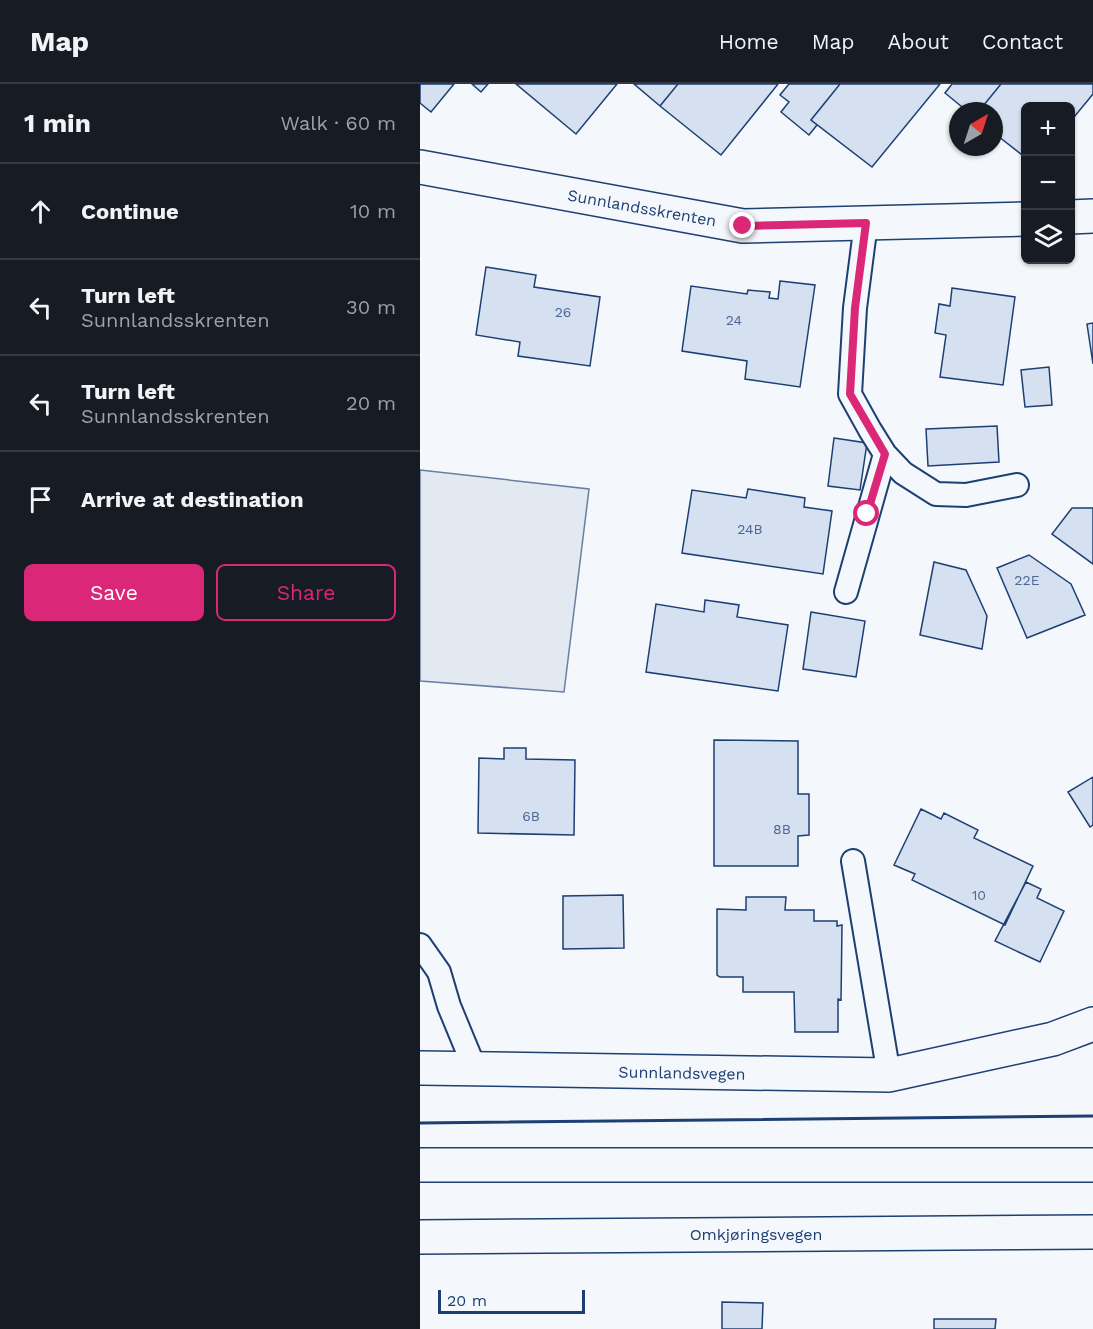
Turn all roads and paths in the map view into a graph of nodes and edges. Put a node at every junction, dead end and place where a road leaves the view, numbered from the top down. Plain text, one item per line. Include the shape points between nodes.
1 (420, 167) edge
2 (1093, 216) edge
3 (1075, 217) edge
4 (1021, 219) edge
5 (866, 223) junction
6 (885, 454) junction
7 (1017, 485) dead end
8 (846, 592) dead end
9 (853, 861) dead end
10 (420, 945) edge
11 (1093, 1024) edge
12 (420, 1068) edge
13 (475, 1069) junction
14 (889, 1075) junction
15 (420, 1165) edge
16 (1093, 1165) edge
17 (1093, 1232) edge
18 (420, 1237) edge

1 - 5 main road, Sunnlandsskrenten via 743,226
2 - 3 main road
4 - 5 main road, Sunnlandsskrenten
5 - 6 lane via 855,308 850,394
6 - 7 lane via 903,473 936,494 966,495
6 - 8 lane
9 - 14 lane
10 - 13 lane via 439,972
11 - 14 main road, Sunnlandsvegen via 1053,1039
12 - 13 main road, Sunnlandsvegen
13 - 14 main road, Sunnlandsvegen
15 - 16 main road
17 - 18 main road, Omkjøringsvegen

